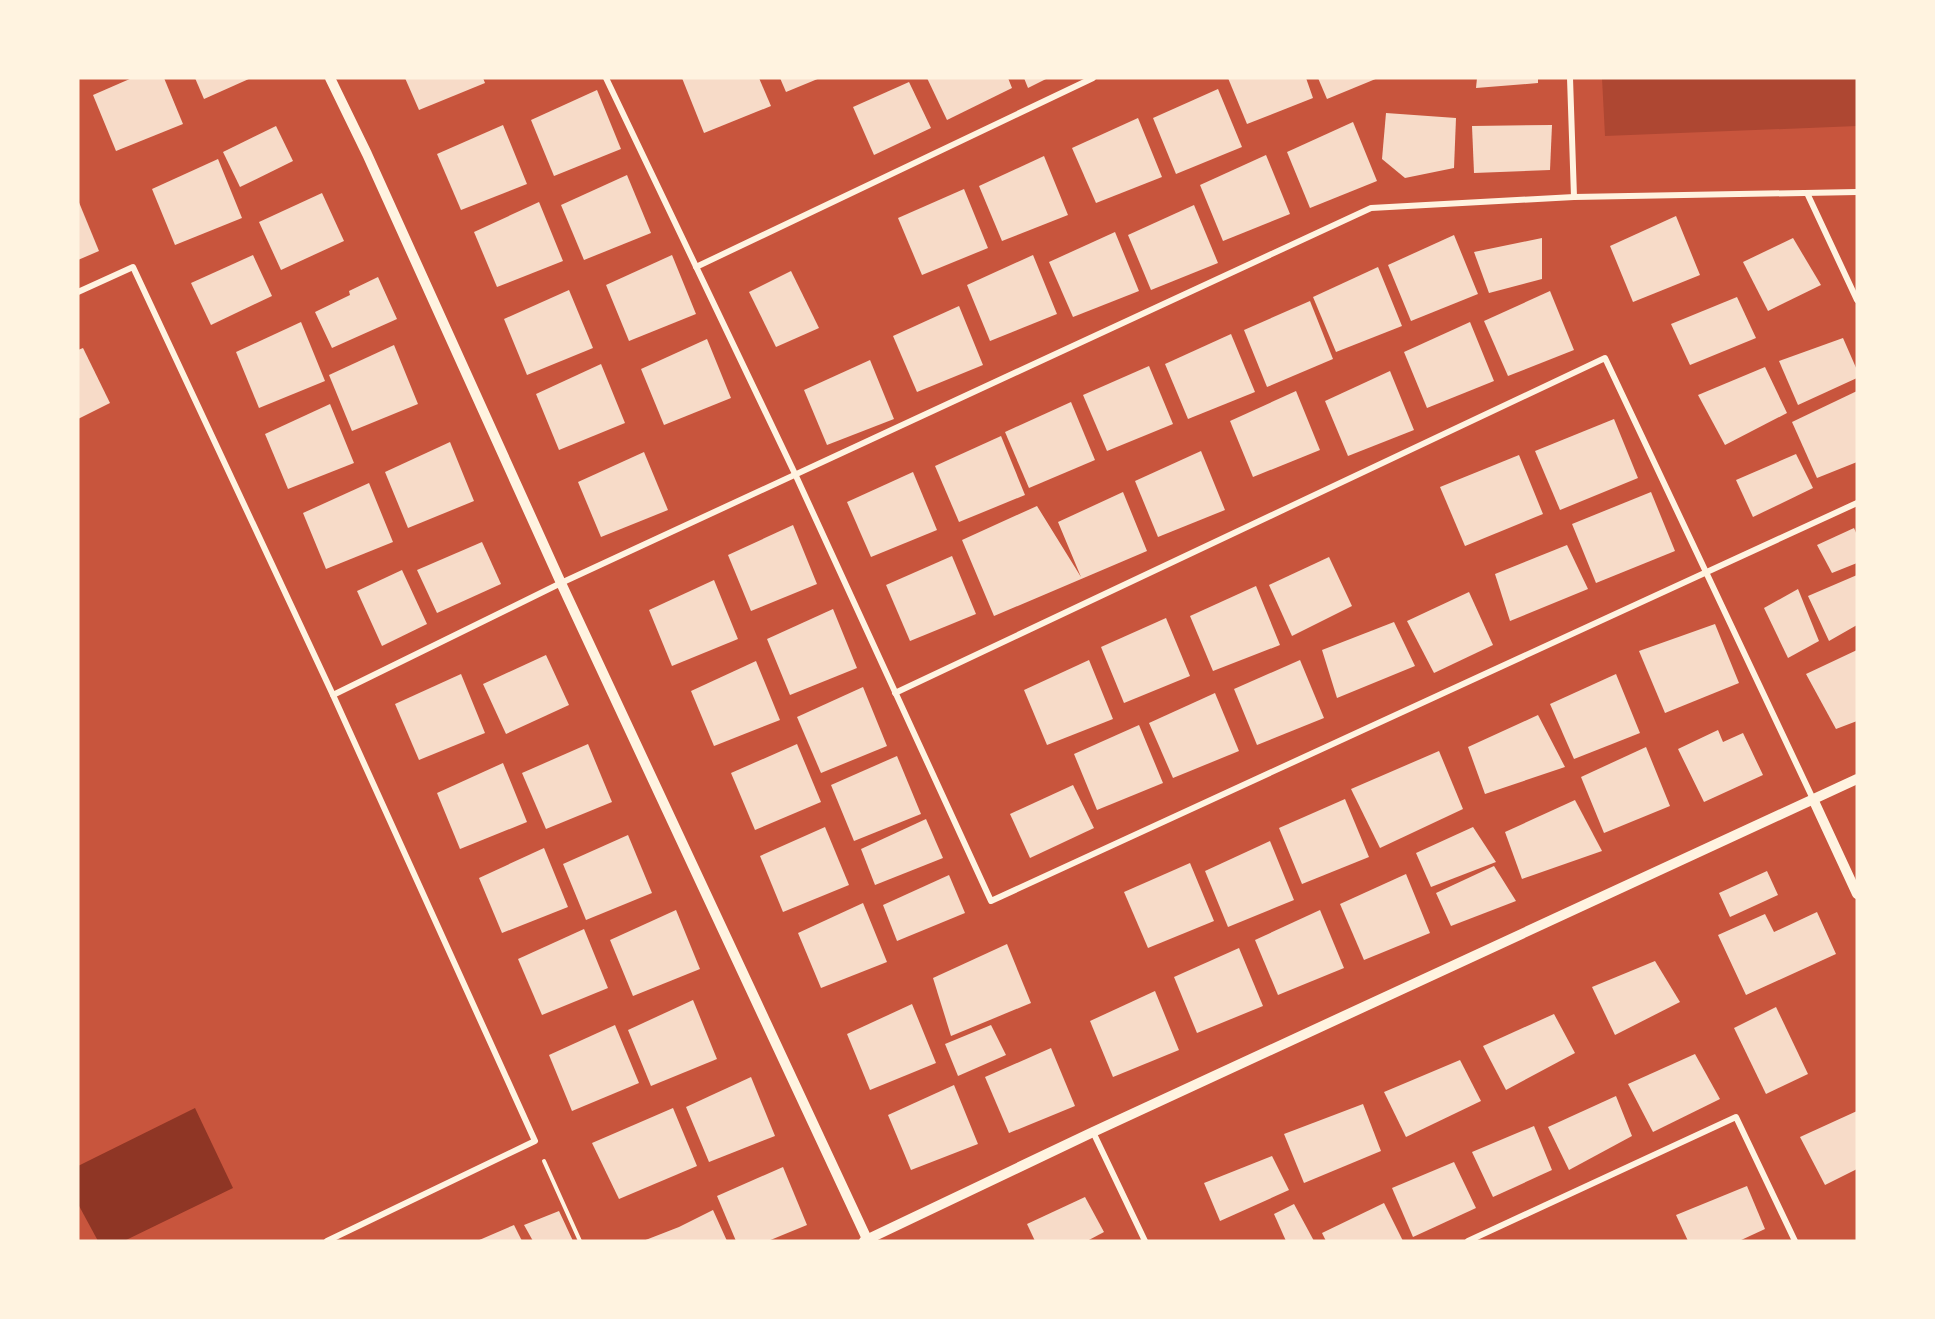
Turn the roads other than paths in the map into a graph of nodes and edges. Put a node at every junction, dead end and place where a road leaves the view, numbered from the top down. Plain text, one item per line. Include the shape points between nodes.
1 (330, 78) edge
2 (606, 78) edge
3 (1093, 78) edge
4 (1570, 78) edge
5 (1857, 192) edge
6 (1807, 193) junction
7 (1574, 197) junction
8 (696, 267) junction
9 (78, 292) edge
10 (1857, 300) edge
11 (796, 476) junction
12 (1857, 503) edge
13 (1706, 573) junction
14 (561, 583) junction
15 (896, 693) junction
16 (333, 695) junction
17 (1857, 778) edge
18 (1813, 799) junction
19 (1857, 894) edge
20 (1093, 1132) junction
21 (865, 1240) edge
22 (327, 1241) edge
23 (1145, 1241) edge
24 (1468, 1241) edge
25 (1795, 1241) edge

1 - 14 street
2 - 8 street
3 - 8 street
4 - 7 street
5 - 6 street
6 - 7 street
6 - 10 street
7 - 11 street via 1371,208
8 - 11 street
9 - 16 street via 133,267
11 - 14 street
11 - 15 street
12 - 13 street
13 - 15 street via 991,901
13 - 15 street via 1605,358
13 - 18 street
14 - 16 street
14 - 21 street
16 - 22 street via 535,1141
17 - 18 street
18 - 19 street
18 - 20 street
20 - 21 street
20 - 23 street
24 - 25 street via 1736,1117

